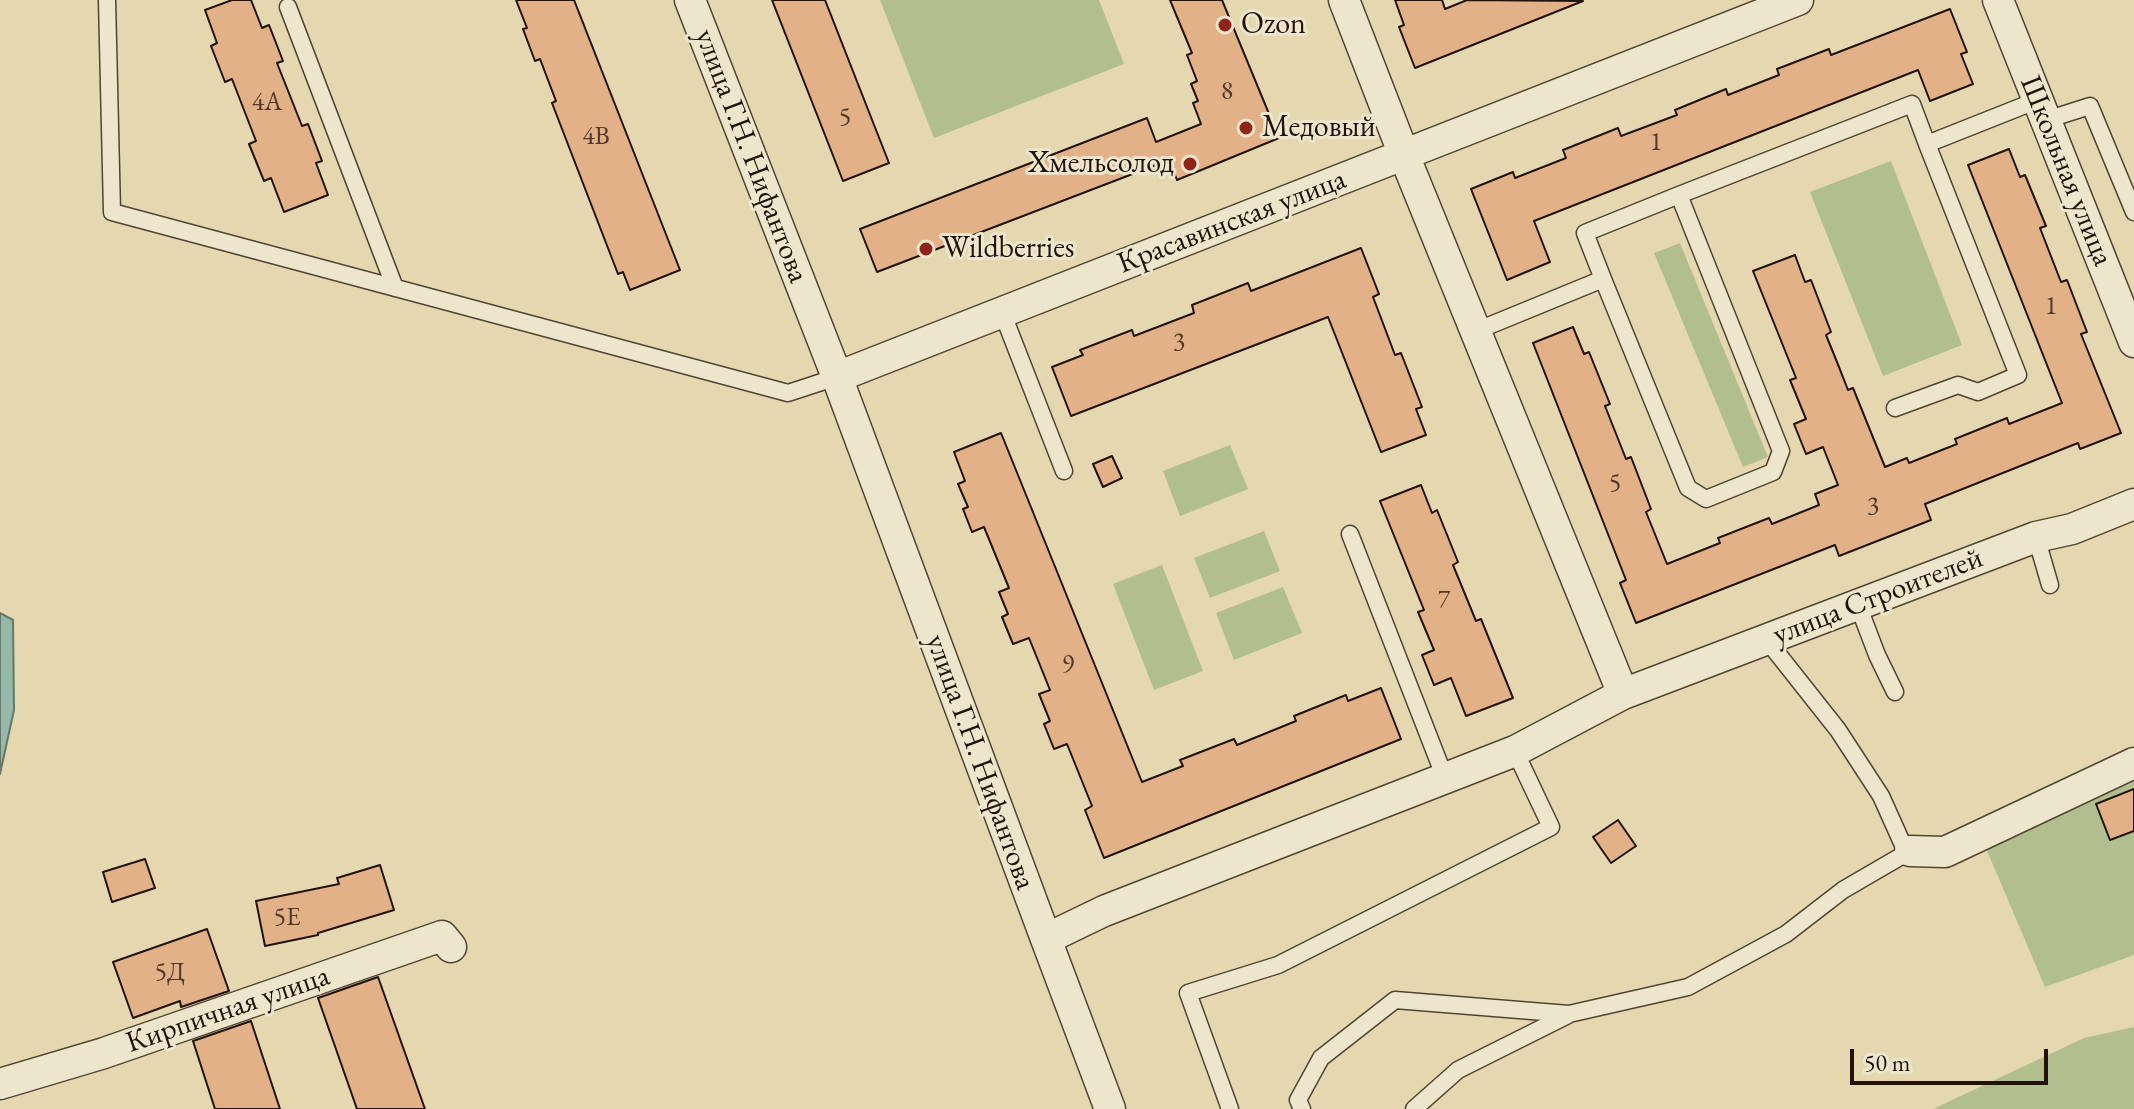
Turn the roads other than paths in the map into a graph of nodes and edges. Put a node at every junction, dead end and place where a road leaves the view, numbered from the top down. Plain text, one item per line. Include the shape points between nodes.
1 (107, 0) edge
2 (690, 0) edge
3 (1344, 0) edge
4 (1798, 0) edge
5 (1998, 0) edge
6 (288, 7) dead end
7 (2042, 110) junction
8 (1927, 144) junction
9 (1404, 155) junction
10 (1679, 195) junction
11 (2134, 212) edge
12 (1603, 279) junction
13 (395, 288) junction
14 (2126, 299) edge
15 (1002, 312) junction
16 (1476, 331) junction
17 (2134, 342) edge
18 (837, 377) junction
19 (1895, 408) dead end
20 (1064, 471) dead end
21 (2134, 504) edge
22 (1350, 534) dead end
23 (2036, 537) junction
24 (2050, 585) dead end
25 (1858, 605) junction
26 (1766, 639) junction
27 (1895, 692) dead end
28 (1623, 694) junction
29 (1515, 751) junction
30 (2134, 763) edge
31 (1445, 778) junction
32 (1910, 851) junction
33 (1046, 939) junction
34 (451, 947) dead end
35 (1569, 1014) junction
36 (0, 1084) edge
37 (1110, 1109) edge
38 (1230, 1109) edge
39 (1302, 1109) edge
40 (1414, 1109) edge

1 - 13 lane via 112,212
2 - 18 street, улица Г.Н. Нифантова
3 - 9 street
4 - 9 street, Красавинская улица
5 - 7 street, Школьная улица
6 - 13 lane
7 - 8 lane
7 - 11 lane via 2090,106
7 - 14 street, Школьная улица
8 - 10 lane via 1912,104
8 - 19 lane via 2018,375 1978,392 1958,385
9 - 15 street, Красавинская улица
9 - 16 street
10 - 12 lane via 1585,233
10 - 12 lane via 1781,451 1773,472 1706,499 1688,488
12 - 16 lane
13 - 18 lane via 788,393
14 - 17 street, Школьная улица
15 - 18 street, Красавинская улица
15 - 20 lane
16 - 28 street
18 - 33 street, улица Г.Н. Нифантова
21 - 23 street, улица Строителей
22 - 31 lane
23 - 24 lane
23 - 25 street, улица Строителей
25 - 26 street, улица Строителей
25 - 27 lane
26 - 28 street, улица Строителей
26 - 32 lane via 1838,730
28 - 29 street
29 - 31 street
29 - 38 lane via 1551,827 1278,965 1188,993
30 - 32 street via 1945,852
31 - 33 street via 1104,911
32 - 35 lane via 1843,890 1786,934 1688,987
33 - 37 street, улица Г.Н. Нифантова
34 - 36 street, Кирпичная улица via 442,936
35 - 39 lane via 1395,1000 1321,1058 1298,1100
35 - 40 lane via 1458,1070

